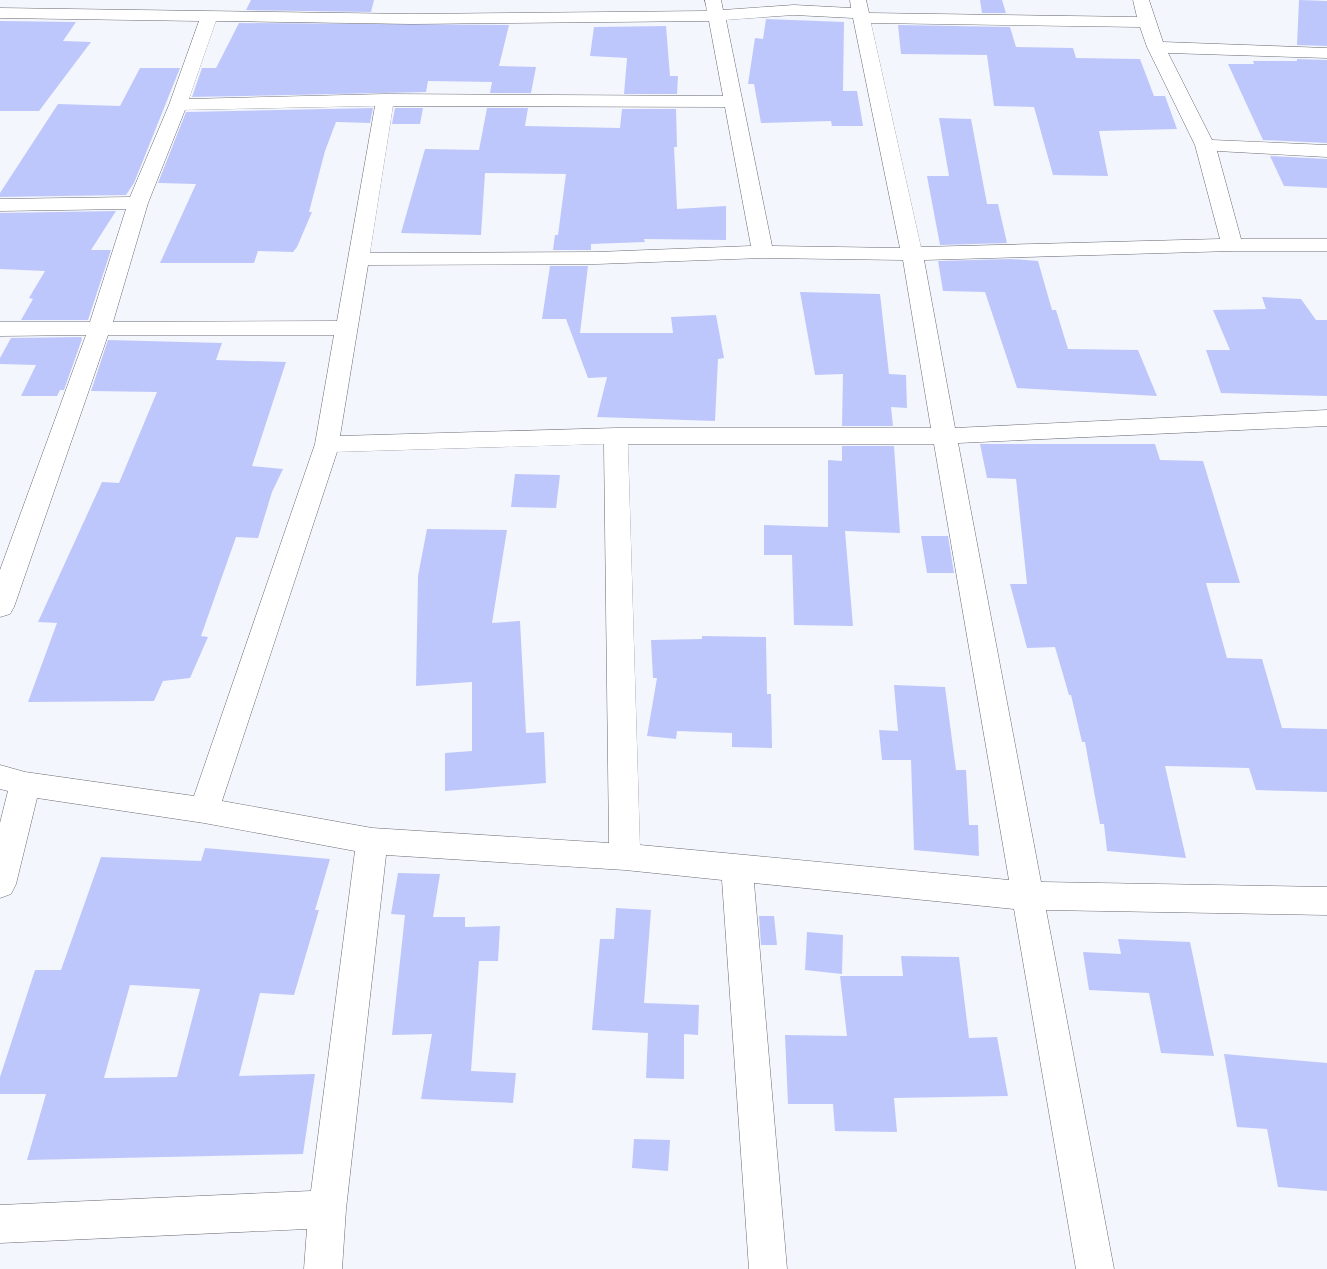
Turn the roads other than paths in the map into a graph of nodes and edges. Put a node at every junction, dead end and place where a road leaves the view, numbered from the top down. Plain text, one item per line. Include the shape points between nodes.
1 (410, 0) edge
2 (1141, 0) edge
3 (715, 8) edge
4 (860, 9) edge
5 (0, 14) edge
6 (209, 18) junction
7 (412, 19) junction
8 (1145, 22) junction
9 (1156, 47) junction
10 (1327, 53) edge
11 (385, 100) junction
12 (732, 102) junction
13 (178, 105) junction
14 (1205, 146) junction
15 (1327, 151) edge
16 (138, 203) junction
17 (0, 205) edge
18 (1232, 245) junction
19 (1327, 245) edge
20 (763, 252) junction
21 (912, 254) junction
22 (358, 259) junction
23 (100, 327) junction
24 (347, 328) junction
25 (0, 329) edge
26 (1323, 418) edge
27 (616, 436) junction
28 (945, 436) junction
29 (1327, 440) edge
30 (327, 444) junction
31 (0, 607) edge
32 (12, 780) edge
33 (204, 810) junction
34 (372, 840) junction
35 (625, 857) junction
36 (737, 869) junction
37 (0, 884) edge
38 (1027, 896) junction
39 (1327, 901) edge
40 (327, 1209) junction
41 (0, 1224) edge
42 (323, 1269) edge
43 (768, 1269) edge
44 (1095, 1269) edge

1 - 7 street
2 - 8 street
3 - 4 street via 858,12
3 - 7 street
3 - 12 street
4 - 8 street
4 - 21 street
5 - 6 street
6 - 7 street
6 - 13 street
8 - 9 street
9 - 10 street
9 - 14 street
11 - 12 street
11 - 13 street
11 - 22 street
12 - 20 street
13 - 16 street
14 - 15 street
14 - 18 street
16 - 17 street
16 - 23 street
18 - 19 street
18 - 21 street
20 - 21 street
20 - 22 street via 597,258
21 - 28 street
22 - 24 street
23 - 24 street
23 - 25 street
23 - 31 street
24 - 30 street
26 - 28 street
26 - 29 street
27 - 28 street
27 - 30 street
27 - 35 street
28 - 38 street
30 - 33 street
32 - 33 street
32 - 37 street
33 - 34 street
34 - 35 street
34 - 40 street
35 - 36 street
36 - 38 street
36 - 43 street
38 - 39 street
38 - 44 street
40 - 41 street
40 - 42 street

